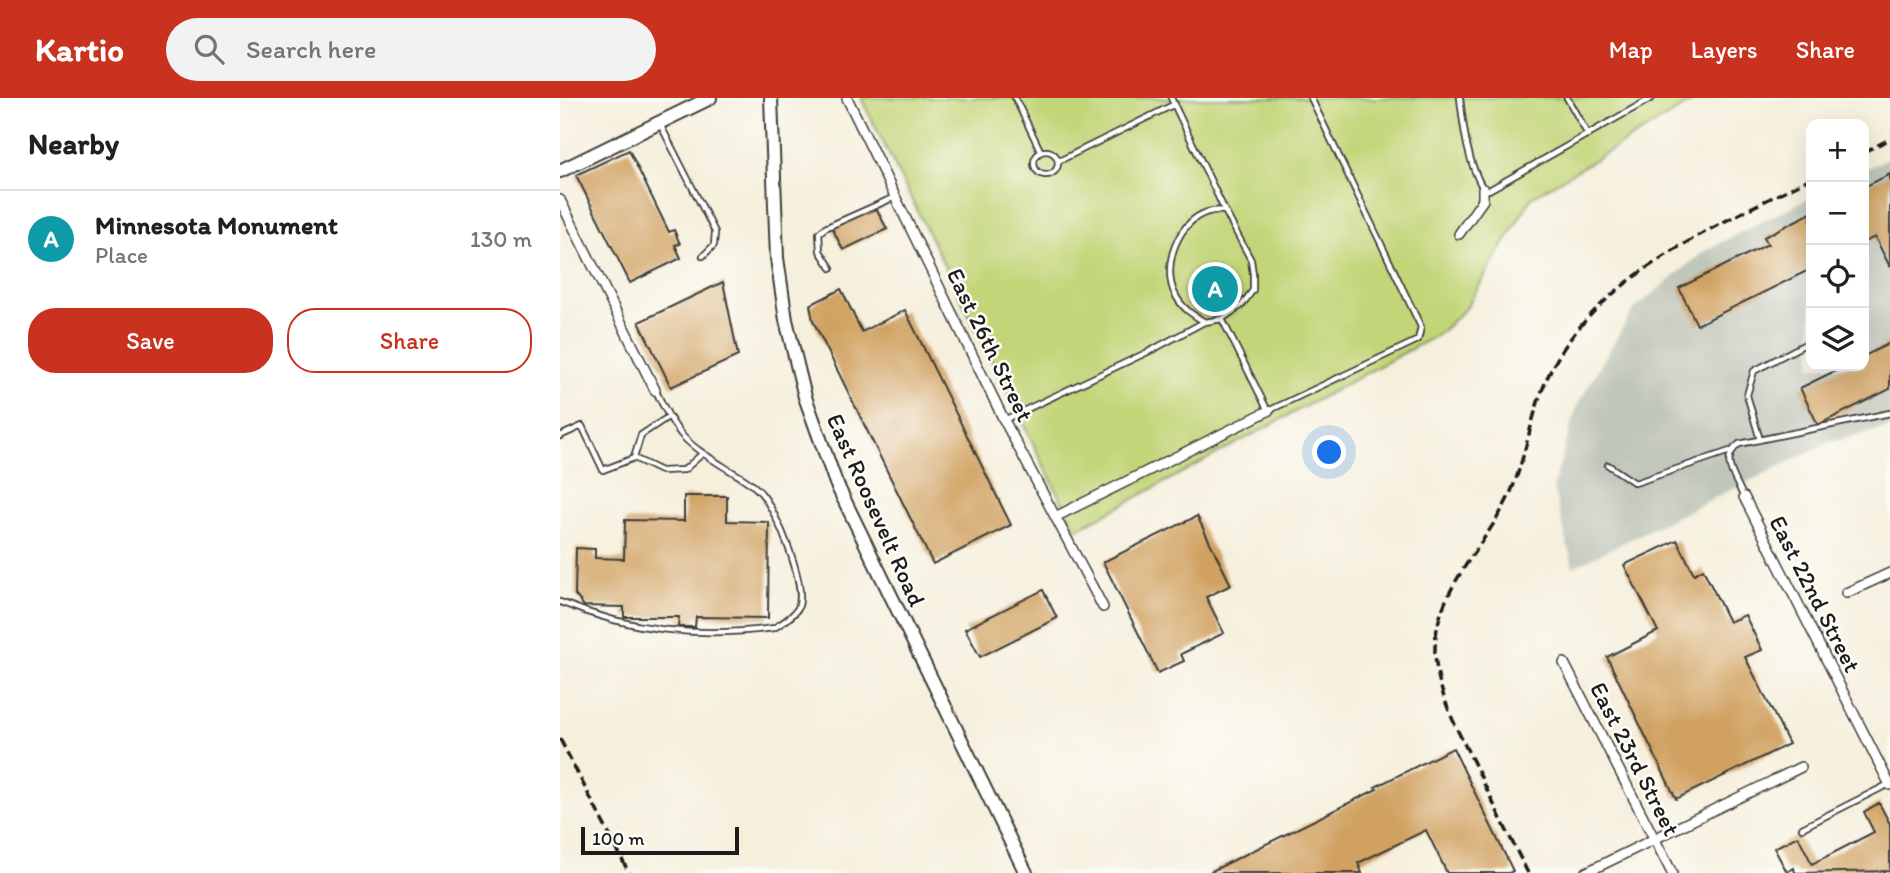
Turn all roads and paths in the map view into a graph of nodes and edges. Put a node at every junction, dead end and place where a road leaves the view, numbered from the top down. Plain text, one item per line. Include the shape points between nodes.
1 (710, 98) edge
2 (771, 98) edge
3 (847, 98) edge
4 (1015, 98) edge
5 (1171, 98) edge
6 (1311, 98) edge
7 (1460, 98) edge
8 (1567, 98) edge
9 (1652, 98) edge
10 (1175, 104) junction
11 (660, 123) junction
12 (1588, 135) junction
13 (1041, 152) junction
14 (1059, 161) junction
15 (560, 171) edge
16 (1482, 189) junction
17 (895, 197) junction
18 (560, 200) edge
19 (1225, 211) junction
20 (1459, 234) dead end
21 (703, 256) dead end
22 (831, 268) dead end
23 (1222, 318) junction
24 (1205, 322) junction
25 (1806, 344) edge
26 (655, 390) joint
27 (1268, 411) junction
28 (1890, 413) edge
29 (668, 417) junction
30 (1004, 420) junction
31 (560, 436) edge
32 (1760, 440) junction
33 (1731, 451) junction
34 (702, 454) junction
35 (634, 458) junction
36 (1608, 465) dead end
37 (1744, 497) joint
38 (1055, 517) junction
39 (1889, 575) edge
40 (1846, 593) dead end
41 (560, 603) edge
42 (1103, 607) dead end
43 (1564, 663) dead end
44 (1801, 767) dead end
45 (1890, 784) edge
46 (1801, 828) dead end
47 (1654, 838) junction
48 (1026, 873) edge
49 (1585, 873) edge
50 (1672, 873) edge

1 - 11 main road
2 - 48 main road, East Roosevelt Road via 779,275 813,424 842,495
3 - 17 street, East 26th Street
4 - 13 lane
5 - 10 lane
6 - 27 lane via 1421,327 1418,340
7 - 16 lane via 1468,155
8 - 12 lane
9 - 12 lane
10 - 14 lane
10 - 19 lane
11 - 15 main road
11 - 21 lane via 715,232 714,246
12 - 16 lane via 1495,188
13 - 14 lane via 1052,152
13 - 14 lane via 1034,162 1039,173 1051,174
16 - 20 street via 1483,200
17 - 22 lane via 819,233 820,251
17 - 30 street, East 26th Street
18 - 26 street
19 - 23 lane via 1251,260 1253,290 1239,309
19 - 24 lane via 1189,223 1170,258 1174,295 1186,311
23 - 24 lane
23 - 27 lane
24 - 30 lane
25 - 32 lane via 1754,371 1746,395
26 - 29 lane
27 - 38 street
28 - 32 lane
29 - 34 lane
29 - 35 lane via 641,435
30 - 38 street, East 26th Street
31 - 35 lane via 582,426 603,470
32 - 33 lane via 1739,444
33 - 36 lane via 1635,483
33 - 37 lane via 1728,461
34 - 35 lane via 684,470 661,471
34 - 41 lane via 760,492 774,513 800,591 798,607 785,622 774,628 689,633 610,621
37 - 45 street, East 22nd Street
38 - 42 street, East 26th Street
39 - 40 street
43 - 47 street, East 23rd Street
44 - 47 street
45 - 46 lane
47 - 49 street
47 - 50 street, East 23rd Street

